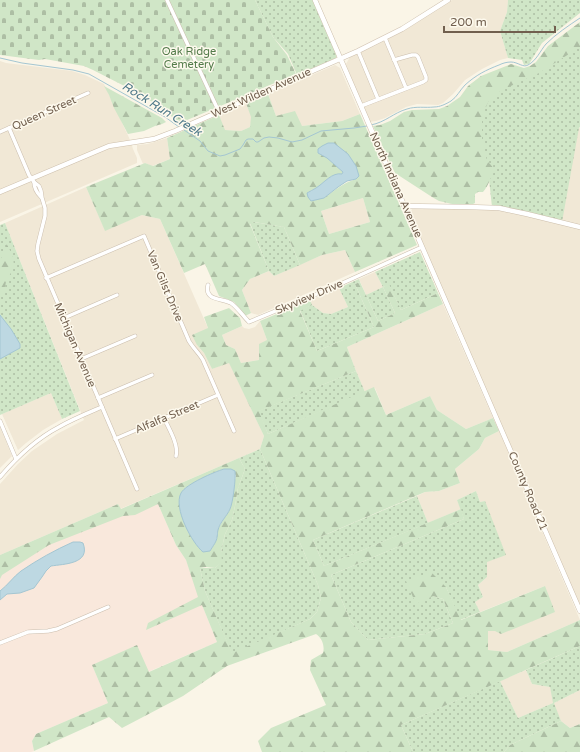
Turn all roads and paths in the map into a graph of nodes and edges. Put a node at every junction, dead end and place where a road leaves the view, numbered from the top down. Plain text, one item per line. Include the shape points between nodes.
1 (167, 0) edge
2 (315, 0) edge
3 (448, 0) edge
4 (385, 38) junction
5 (358, 51) junction
6 (341, 59) junction
7 (394, 60) junction
8 (406, 88) junction
9 (88, 93) dead end
10 (378, 99) junction
11 (361, 106) junction
12 (219, 112) junction
13 (9, 128) junction
14 (0, 132) edge
15 (33, 181) junction
16 (0, 192) edge
17 (405, 206) junction
18 (580, 227) edge
19 (422, 247) junction
20 (46, 278) junction
21 (208, 285) dead end
22 (117, 295) dead end
23 (64, 318) junction
24 (135, 336) dead end
25 (81, 359) junction
26 (475, 370) joint
27 (152, 375) dead end
28 (218, 395) junction
29 (98, 398) junction
30 (102, 407) junction
31 (164, 418) junction
32 (0, 421) edge
33 (234, 431) dead end
34 (115, 439) junction
35 (176, 456) dead end
36 (16, 459) junction
37 (0, 477) edge
38 (137, 489) dead end
39 (108, 607) dead end
40 (580, 611) edge
41 (0, 643) edge

1 - 12 street
2 - 6 street, North Indiana Avenue
3 - 4 street, West Wilden Avenue
4 - 5 street, West Wilden Avenue
4 - 7 street
5 - 6 street, West Wilden Avenue
5 - 10 street
6 - 11 street, North Indiana Avenue
6 - 12 street, West Wilden Avenue
7 - 8 street
7 - 8 street via 412,55 418,57 426,80
8 - 10 street
9 - 13 street, Queen Street
10 - 11 street
11 - 17 street, North Indiana Avenue
12 - 15 street, West Wilden Avenue via 150,140 109,146
13 - 14 street, Queen Street
13 - 15 street, Michigan Avenue
15 - 16 street, West Wilden Avenue
15 - 20 street, Michigan Avenue via 41,190 45,208 37,251
17 - 18 street via 499,208
17 - 19 street, North Indiana Avenue
19 - 21 street, Skyview Drive via 249,322 231,303 210,296
19 - 26 street, North Indiana Avenue
20 - 23 street, Michigan Avenue
20 - 28 street, Van Gilst Drive via 144,236 189,341 203,360
22 - 23 street
23 - 25 street, Michigan Avenue
24 - 25 street
25 - 29 street, Michigan Avenue
26 - 40 street, County Road 21
27 - 29 street
28 - 31 street, Alfalfa Street
28 - 33 street, Van Gilst Drive
29 - 30 street, Michigan Avenue
30 - 34 street, Michigan Avenue
30 - 36 street via 46,434
31 - 34 street, Alfalfa Street
31 - 35 street via 176,446
32 - 36 street
34 - 38 street, Michigan Avenue
36 - 37 street
39 - 41 street via 57,629 28,632

